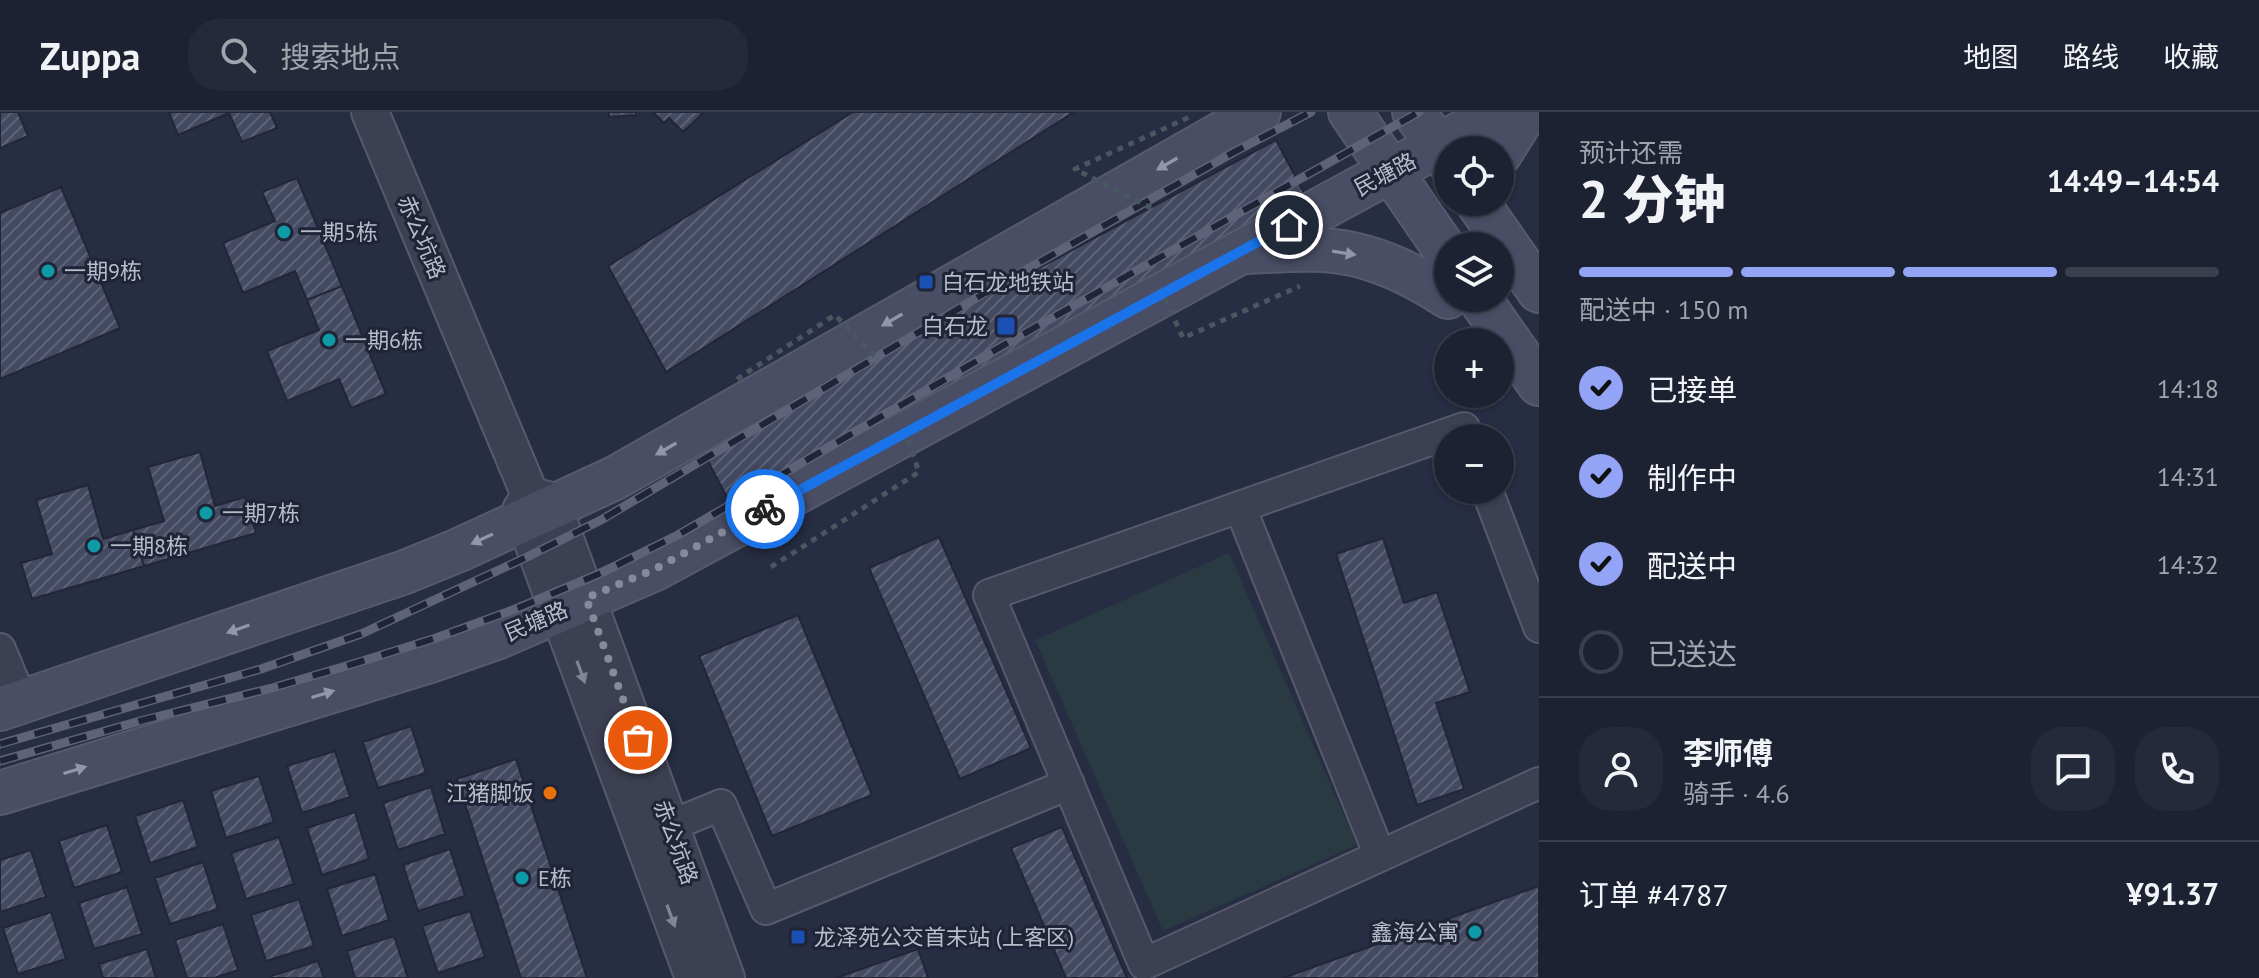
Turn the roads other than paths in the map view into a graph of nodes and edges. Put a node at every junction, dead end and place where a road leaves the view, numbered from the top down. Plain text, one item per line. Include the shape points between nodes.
1 (370, 112) edge
2 (1259, 112) edge
3 (1350, 112) edge
4 (1414, 112) edge
5 (1500, 112) edge
6 (1526, 112) edge
7 (1211, 122) edge
8 (1467, 136) edge
9 (1511, 136) edge
10 (1434, 141) edge
11 (1434, 157) edge
12 (1390, 170) junction
13 (1489, 216) edge
14 (1434, 234) edge
15 (1238, 252) junction
16 (1434, 288) edge
17 (1539, 291) edge
18 (1471, 312) edge
19 (1495, 328) edge
20 (1514, 349) edge
21 (1539, 384) edge
22 (1434, 439) edge
23 (1493, 504) edge
24 (536, 507) junction
25 (1240, 507) junction
26 (572, 605) junction
27 (1536, 610) edge
28 (0, 649) edge
29 (11, 706) edge
30 (1539, 783) edge
31 (1069, 784) junction
32 (0, 793) edge
33 (670, 826) junction
34 (1380, 856) junction
35 (694, 978) edge
36 (726, 978) edge

1 - 24 street, 赤公坑路
2 - 7 main road
3 - 12 main road
4 - 10 main road
5 - 8 main road, 民塘路
6 - 9 main road
7 -> 24 main road via 615,478
11 - 12 main road, 民塘路
12 - 14 main road
12 - 15 main road, 民塘路
13 - 17 main road
15 -> 16 main road via 1323,250 1367,257
15 - 26 main road, 民塘路 via 655,569
18 - 19 main road
20 - 21 main road
22 - 25 street
23 - 27 street
24 - 26 street, 赤公坑路
24 -> 29 main road via 405,572
25 - 31 street via 989,595
25 - 34 street
32 -> 26 main road, 民塘路 via 430,661
26 - 33 street, 赤公坑路
26 -> 35 street, 赤公坑路
28 - 29 street
30 - 34 street
31 - 33 street via 766,909 721,805
31 - 34 street via 1144,964
33 - 36 street, 赤公坑路

